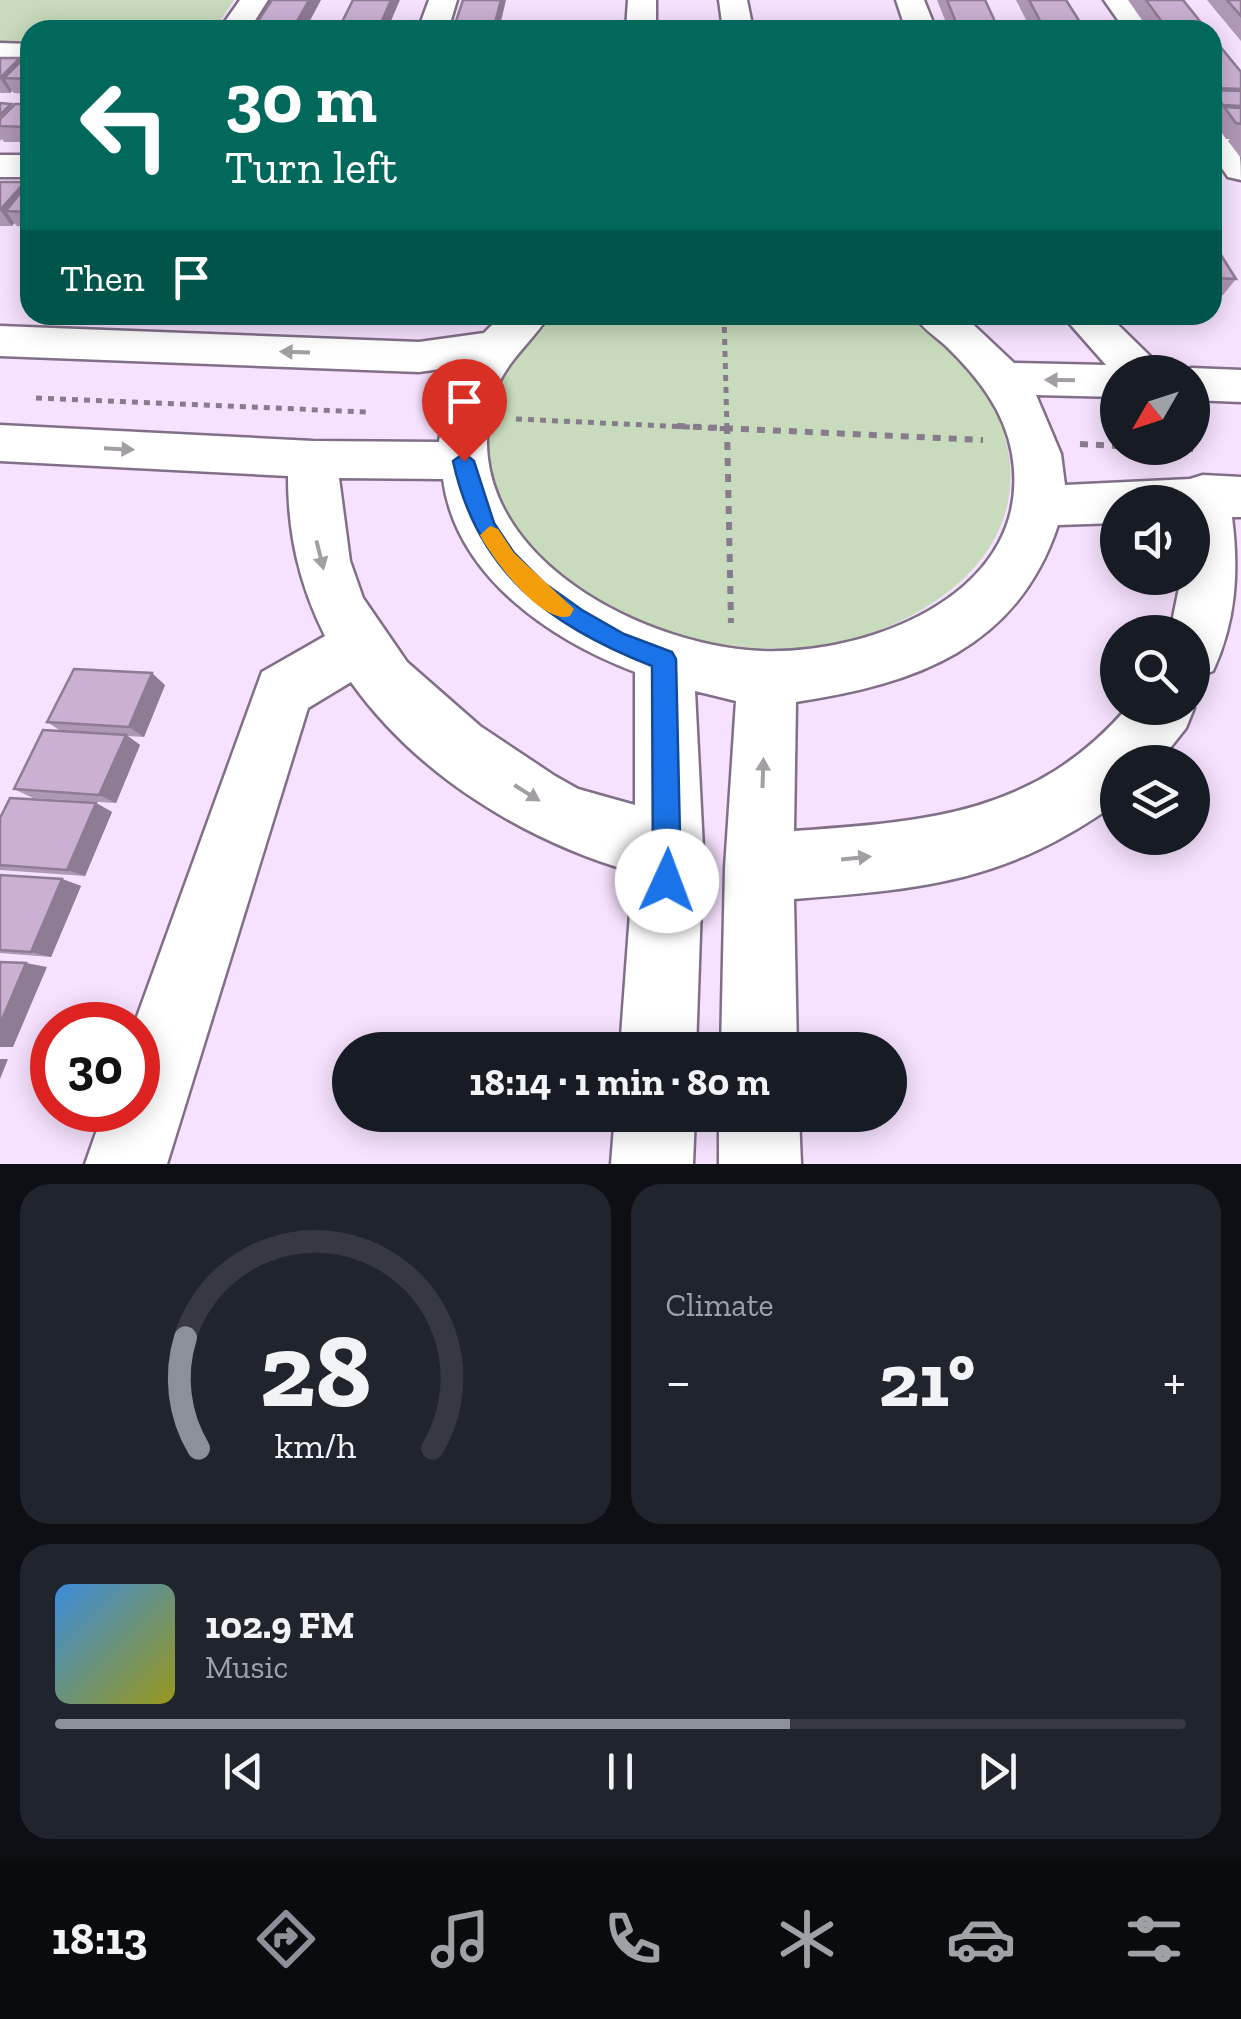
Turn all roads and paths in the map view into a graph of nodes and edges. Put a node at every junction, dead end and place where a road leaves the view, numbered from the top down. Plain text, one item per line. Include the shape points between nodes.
1 (1222, 143) edge
2 (1241, 169) edge
3 (376, 325) edge
4 (724, 325) edge
5 (947, 325) edge
6 (1093, 325) edge
7 (512, 330) edge
8 (0, 341) edge
9 (357, 354) junction
10 (1122, 355) edge
11 (1003, 379) junction
12 (1100, 381) edge
13 (1210, 385) edge
14 (1241, 386) edge
15 (368, 412) dead end
16 (727, 428) junction
17 (464, 439) junction
18 (10, 441) edge
19 (1034, 442) junction
20 (1100, 445) edge
21 (313, 459) junction
22 (1222, 496) edge
23 (1038, 506) junction
24 (1204, 615) edge
25 (358, 647) junction
26 (664, 659) junction
27 (750, 676) junction
28 (1150, 725) edge
29 (669, 848) junction
30 (759, 868) junction
31 (659, 1032) edge
32 (760, 1032) edge
33 (654, 1132) edge
34 (760, 1132) edge
35 (126, 1164) edge
36 (652, 1164) edge
37 (760, 1164) edge

1 - 2 street
3 - 9 street
4 - 16 path
5 - 11 street
6 - 10 street
7 - 9 street via 419,357
7 - 17 street via 480,371
9 -> 8 street
12 -> 11 street
11 - 19 street
13 - 14 street
15 - 18 path
16 - 17 path
16 - 19 path
16 - 27 path
17 - 21 street
17 - 26 street via 471,494 506,559 573,618
18 -> 21 street
19 - 20 path
19 - 23 street
21 -> 25 street via 317,550
22 - 23 street
22 - 24 street via 1210,538
23 - 27 street via 1013,571 955,628 870,665
25 -> 29 street via 385,682 470,758 563,816
25 - 35 street via 283,691
26 - 27 street
26 - 29 street
30 -> 27 street
30 -> 28 street via 951,849 1019,824 1078,791
29 - 31 street
30 - 32 street
33 - 36 street
34 - 37 street

